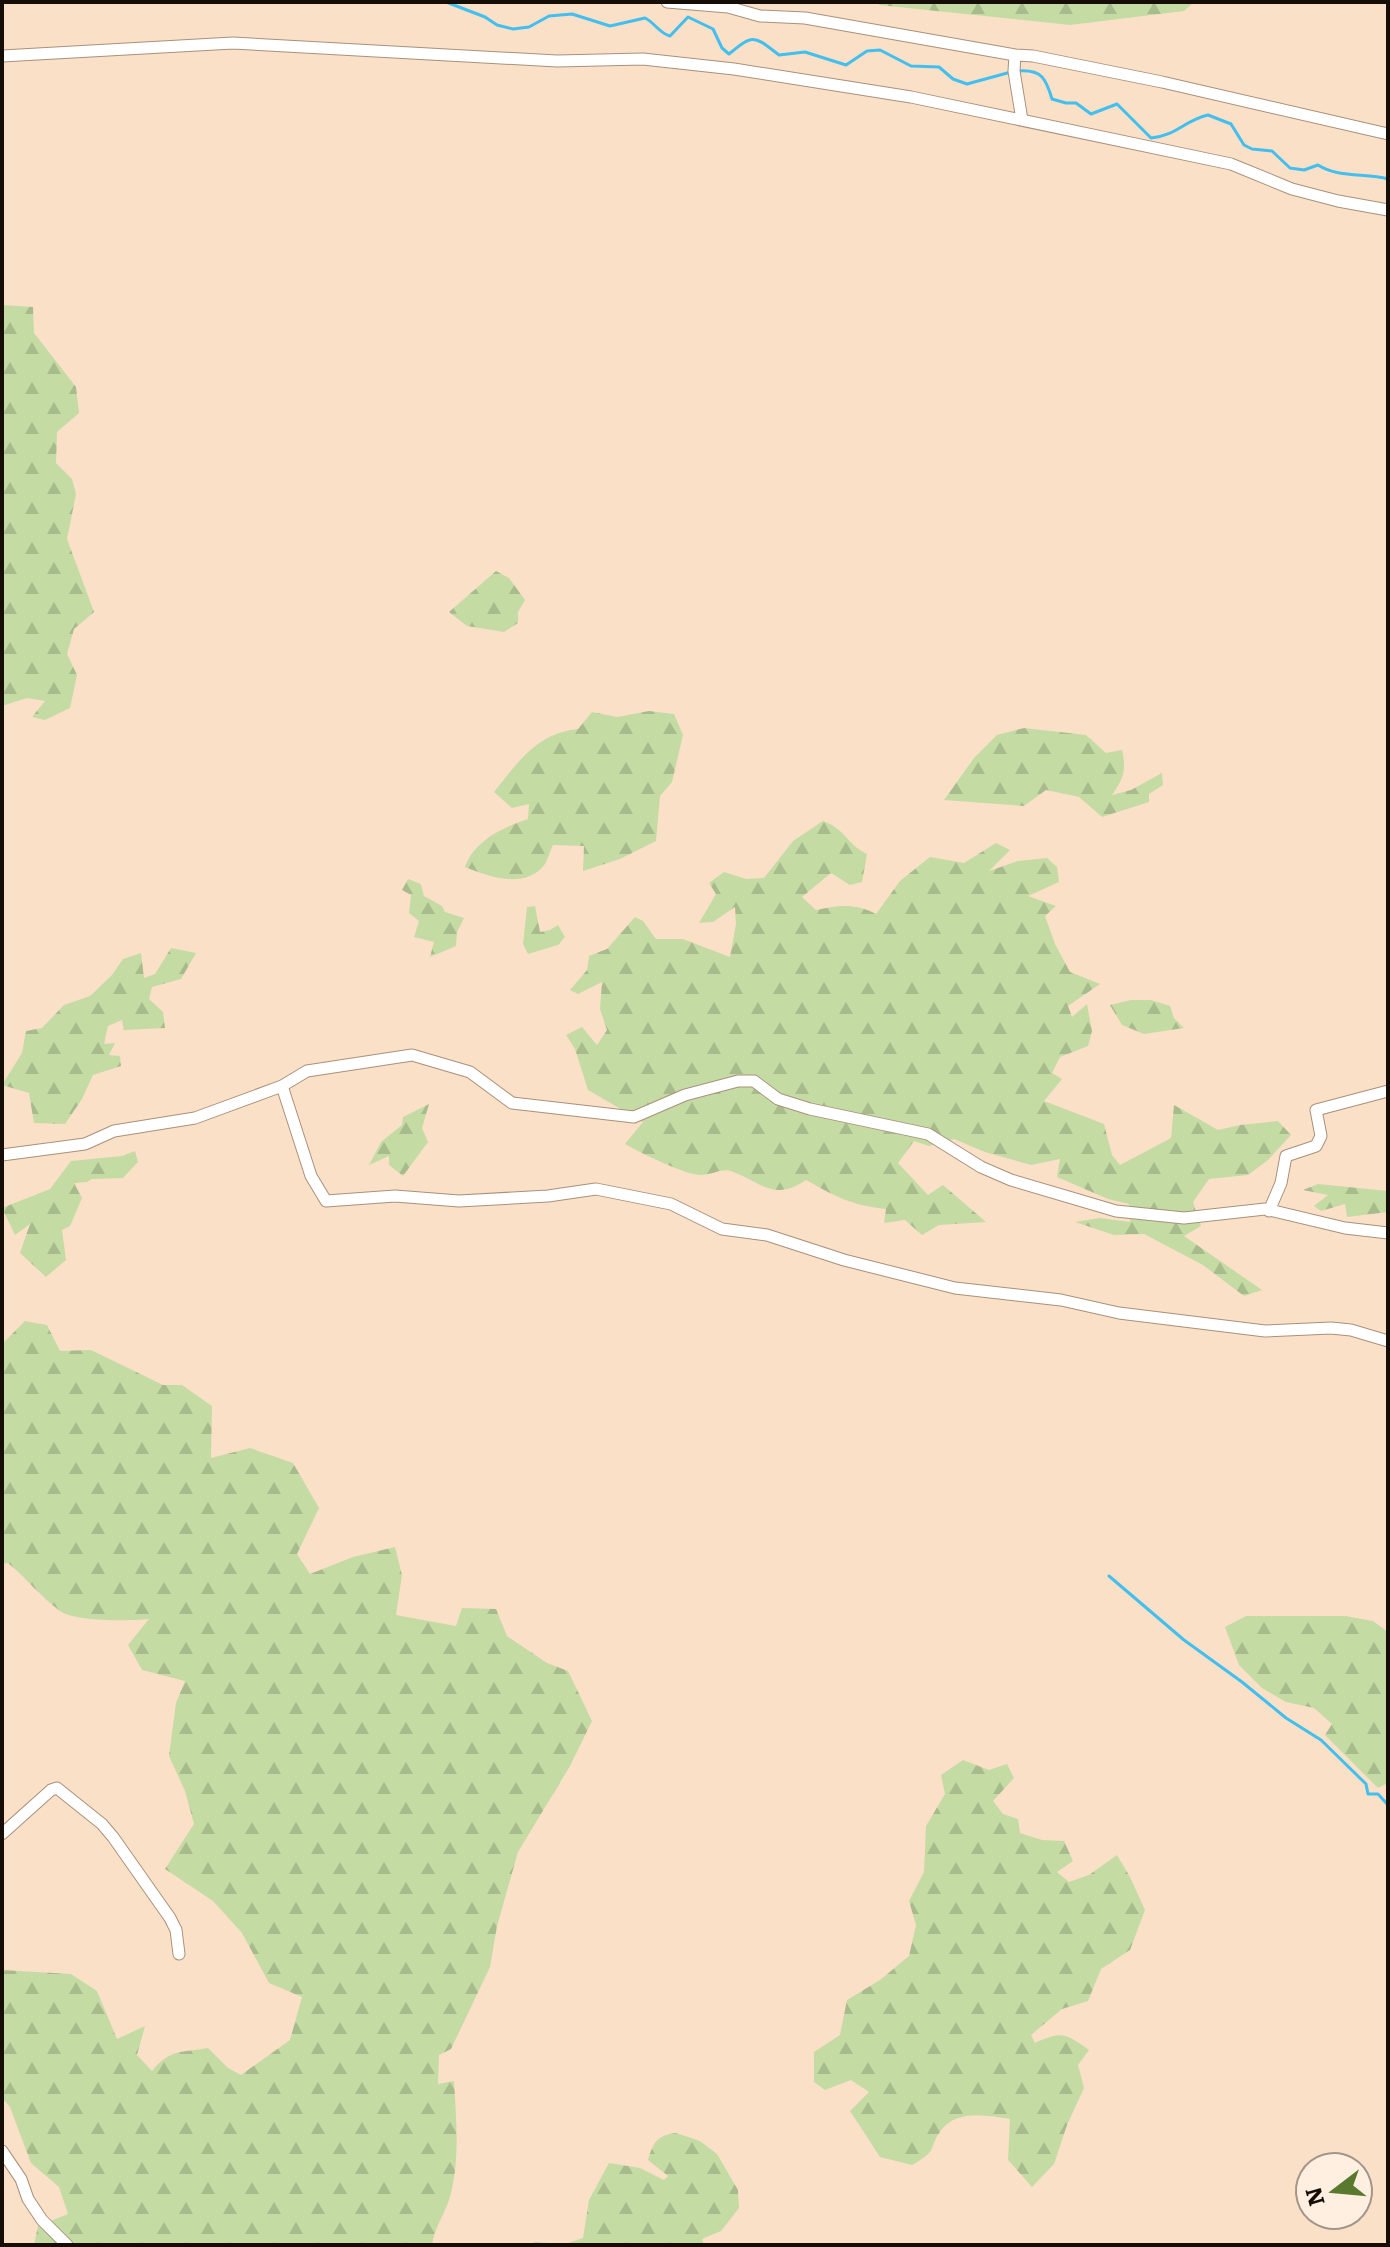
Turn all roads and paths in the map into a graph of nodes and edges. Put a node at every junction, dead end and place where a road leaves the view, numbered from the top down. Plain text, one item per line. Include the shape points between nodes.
1 (667, 2) edge
2 (1015, 55) junction
3 (2, 56) edge
4 (1022, 120) junction
5 (1388, 134) edge
6 (1388, 210) edge
7 (282, 1086) junction
8 (1388, 1091) edge
9 (2, 1155) edge
10 (1269, 1211) junction
11 (1388, 1233) edge
12 (1388, 1341) edge
13 (2, 1834) edge
14 (179, 1954) dead end
15 (2, 2151) edge
16 (67, 2245) edge

1 - 2 street via 837,23
2 - 4 street
2 - 5 street via 1162,82
3 - 4 street via 233,43 557,61 643,59 881,92
4 - 6 street via 1231,164 1292,189
7 - 9 street via 195,1118 114,1131 85,1144
7 - 10 street via 307,1071 412,1055 470,1072 512,1103 634,1117 685,1095 754,1081 778,1099 810,1109 928,1134 1011,1180 1116,1211 1184,1218
7 - 12 street via 311,1176 326,1201 395,1196 459,1201 596,1189 671,1204 722,1229 767,1235 955,1288 1265,1331 1341,1329
8 - 10 street via 1316,1110 1321,1136 1316,1146 1286,1156
10 - 11 street
13 - 14 street via 57,1788 113,1837 170,1918
15 - 16 street via 42,2220

